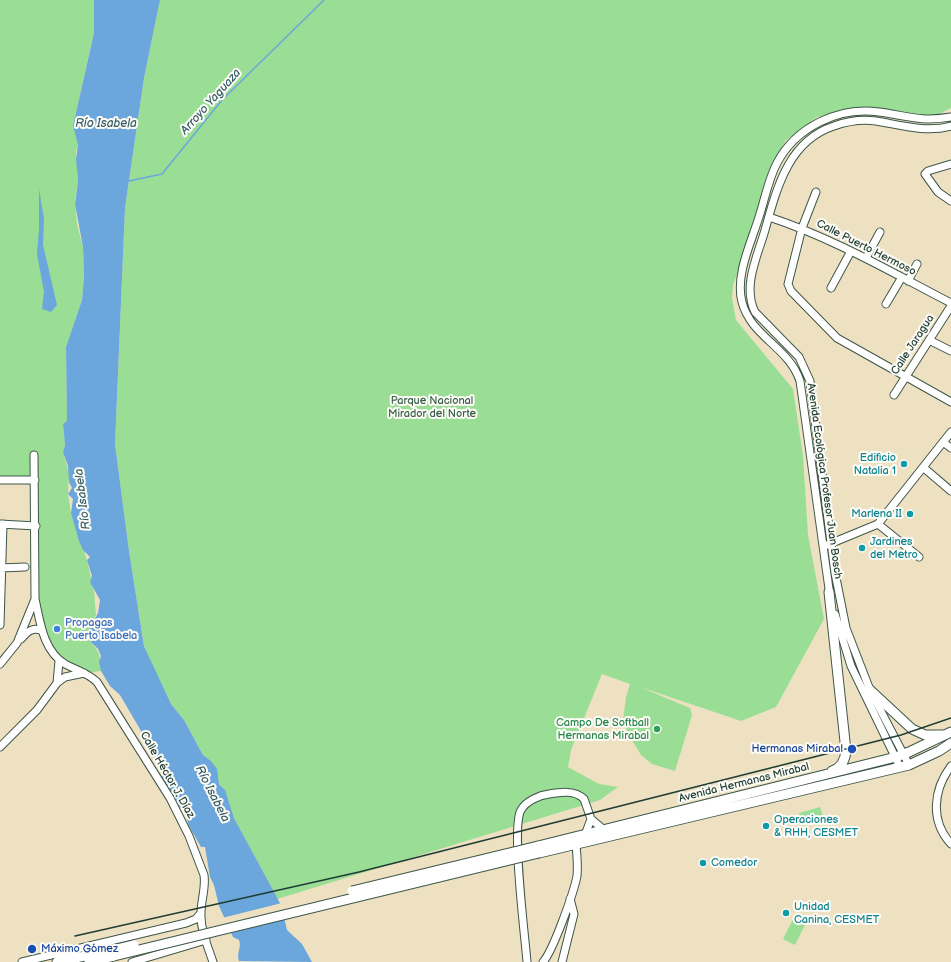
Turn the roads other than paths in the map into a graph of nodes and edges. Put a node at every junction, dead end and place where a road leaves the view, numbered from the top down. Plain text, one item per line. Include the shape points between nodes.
1 (951, 117) edge
2 (951, 126) edge
3 (951, 164) edge
4 (816, 192) dead end
5 (951, 200) edge
6 (768, 217) junction
7 (802, 228) junction
8 (880, 232) dead end
9 (851, 251) junction
10 (866, 258) junction
11 (918, 264) dead end
12 (905, 279) junction
13 (831, 288) dead end
14 (951, 303) edge
15 (886, 304) dead end
16 (951, 306) edge
17 (776, 333) junction
18 (929, 340) junction
19 (770, 341) junction
20 (951, 352) edge
21 (905, 377) junction
22 (894, 395) dead end
23 (951, 402) edge
24 (951, 432) edge
25 (943, 442) junction
26 (951, 448) edge
27 (34, 455) dead end
28 (924, 468) junction
29 (0, 480) edge
30 (35, 480) junction
31 (951, 491) edge
32 (2, 524) edge
33 (878, 524) junction
34 (36, 526) junction
35 (830, 543) junction
36 (822, 547) junction
37 (919, 557) dead end
38 (25, 567) dead end
39 (1, 568) edge
40 (829, 592) junction
41 (35, 599) junction
42 (0, 625) edge
43 (42, 631) junction
44 (17, 643) junction
45 (59, 661) junction
46 (0, 664) edge
47 (85, 673) junction
48 (57, 683) junction
49 (870, 690) junction
50 (949, 737) edge
51 (0, 746) edge
52 (900, 756) junction
53 (905, 766) junction
54 (951, 766) edge
55 (820, 776) junction
56 (591, 819) junction
57 (604, 830) junction
58 (585, 835) junction
59 (951, 844) edge
60 (576, 845) junction
61 (538, 850) junction
62 (570, 899) junction
63 (200, 914) junction
64 (206, 940) junction
65 (114, 953) junction
66 (56, 958) edge
67 (22, 962) edge
68 (89, 962) edge
69 (132, 962) edge
70 (213, 962) edge
71 (527, 962) edge
72 (543, 962) edge
73 (562, 962) edge

1 - 19 street, Avenida Ecológica Profesor Juan Bosch via 928,120 880,112 852,112 816,124 805,130 789,146 770,180 740,284 746,312 757,329
2 - 6 street, Avenida Ecológica Profesor Juan Bosch via 922,128 856,120 830,127 798,149 788,164
3 - 5 street via 926,171 925,174 938,192
4 - 7 street
6 - 7 street, Calle Puerto Hermoso
6 - 17 street, Avenida Ecológica Profesor Juan Bosch via 752,273 750,296 755,312
7 - 9 street, Calle Puerto Hermoso
7 - 21 street via 788,284 790,292 837,338
8 - 10 street
9 - 10 street, Calle Puerto Hermoso
9 - 13 street
10 - 12 street, Calle Puerto Hermoso
11 - 12 street
12 - 14 street, Calle Puerto Hermoso
12 - 15 street
16 - 18 street, Calle Jaragua
17 - 19 street
17 - 35 street, Avenida Ecológica Profesor Juan Bosch via 798,357 810,381
18 - 20 street
18 - 21 street, Calle Jaragua
19 - 36 street, Avenida Ecológica Profesor Juan Bosch via 792,363 800,382
21 - 22 street, Calle Jaragua
21 - 23 street
24 - 25 street
25 - 26 street
25 - 28 street
27 - 30 street
28 - 31 street
28 - 33 street
29 - 30 street
30 - 34 street
32 - 34 street
32 - 39 street
33 - 35 street
33 - 37 street
34 - 41 street
35 - 36 street
35 - 49 street, Avenida Ecológica Profesor Juan Bosch via 837,591 846,628
36 - 40 street, Avenida Ecológica Profesor Juan Bosch
38 - 39 street
39 - 42 street
40 - 52 street, Avenida Ecológica Profesor Juan Bosch via 851,666
40 - 55 main road via 846,751 844,761 837,769
41 - 43 street
41 - 44 street
43 - 44 street via 38,629 28,632
43 - 45 street
44 - 46 street
45 - 47 street, Calle Héctor J. Díaz
45 - 48 street
47 - 48 street via 65,677
47 - 63 street, Calle Héctor J. Díaz via 97,682 140,747 189,836 205,881
48 - 51 street via 37,710
49 - 50 main road via 912,729 925,735
49 - 52 street, Avenida Ecológica Profesor Juan Bosch
50 - 52 main road, Avenida Hermanas Mirabal
50 - 53 main road, Avenida Hermanas Mirabal via 939,751
52 - 53 street, Avenida Ecológica Profesor Juan Bosch
52 - 55 main road, Avenida Hermanas Mirabal
53 - 60 main road, Avenida Hermanas Mirabal
54 - 59 street via 941,785 935,813 941,830
55 - 57 main road, Avenida Hermanas Mirabal
56 - 57 street
56 - 58 street
56 - 71 street via 581,795 566,792 537,797 521,809 517,820
57 - 58 main road, Avenida Hermanas Mirabal
58 - 61 main road, Avenida Hermanas Mirabal
60 - 61 main road, Avenida Hermanas Mirabal
60 - 62 street via 576,876
61 - 65 main road, bridge
62 - 72 street via 550,952
62 - 73 street via 574,914
63 - 64 street, Calle Héctor J. Díaz
63 - 66 street via 196,920
64 - 69 street
64 - 70 street, Calle Héctor J. Díaz
65 - 66 main road via 80,958
65 - 68 main road
66 - 67 street

